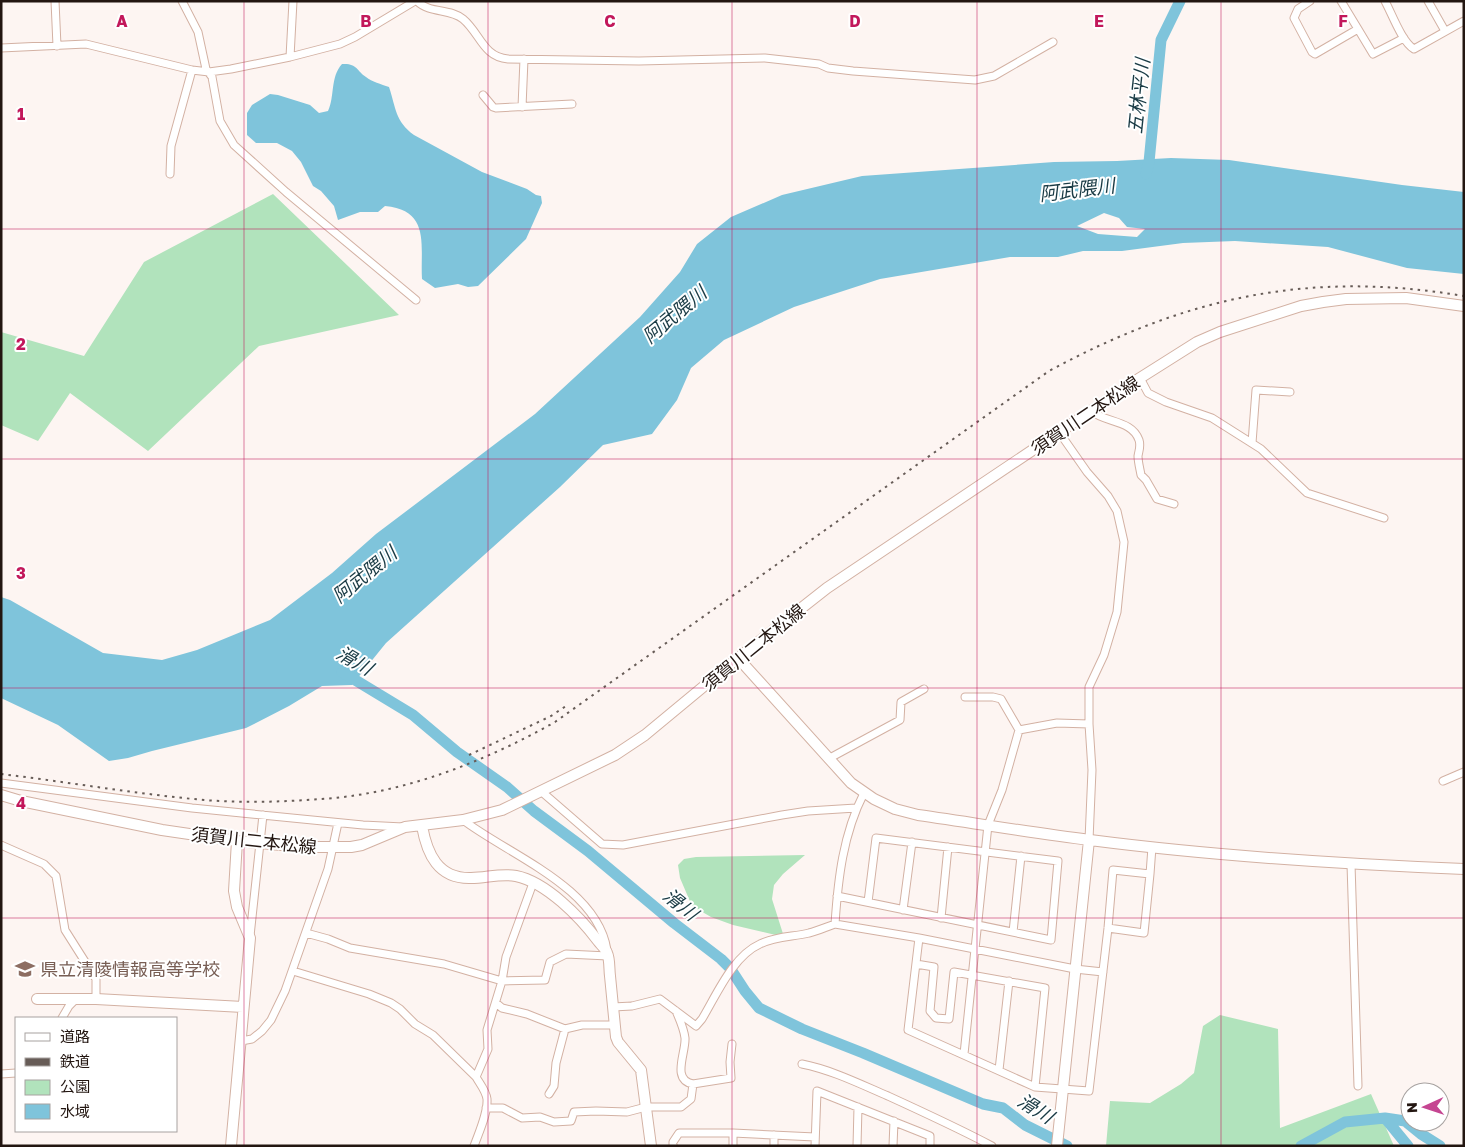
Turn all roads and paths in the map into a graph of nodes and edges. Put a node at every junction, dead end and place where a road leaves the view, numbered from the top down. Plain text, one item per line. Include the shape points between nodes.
1 (55, 1) edge
2 (182, 1) edge
3 (293, 1) edge
4 (416, 1) edge
5 (1310, 1) edge
6 (1341, 1) edge
7 (1385, 1) edge
8 (1428, 1) edge
9 (1464, 21) edge
10 (1358, 29) junction
11 (1445, 31) junction
12 (1404, 38) junction
13 (1053, 42) dead end
14 (57, 46) junction
15 (1, 48) edge
16 (290, 57) junction
17 (524, 59) junction
18 (192, 70) junction
19 (209, 72) junction
20 (483, 95) dead end
21 (572, 104) dead end
22 (522, 106) junction
23 (170, 174) dead end
24 (416, 300) dead end
25 (1464, 306) edge
26 (1140, 378) junction
27 (1290, 392) dead end
28 (1091, 411) junction
29 (1059, 432) junction
30 (1252, 443) junction
31 (1174, 504) dead end
32 (1384, 518) dead end
33 (738, 658) junction
34 (924, 689) dead end
35 (965, 697) dead end
36 (1089, 724) junction
37 (1019, 730) junction
38 (828, 759) junction
39 (1464, 772) edge
40 (1443, 781) dead end
41 (1, 783) edge
42 (540, 793) junction
43 (864, 793) junction
44 (1, 795) edge
45 (856, 808) junction
46 (263, 815) junction
47 (464, 820) junction
48 (338, 823) junction
49 (988, 825) junction
50 (422, 826) junction
51 (405, 827) junction
52 (1089, 840) junction
53 (237, 841) junction
54 (912, 842) junction
55 (260, 843) junction
56 (1, 845) edge
57 (332, 847) junction
58 (948, 847) junction
59 (1152, 847) junction
60 (986, 852) junction
61 (1021, 856) junction
62 (1351, 864) junction
63 (1464, 869) edge
64 (1150, 874) junction
65 (534, 883) junction
66 (837, 896) junction
67 (868, 902) junction
68 (903, 910) junction
69 (942, 918) junction
70 (835, 924) junction
71 (978, 925) junction
72 (1108, 928) junction
73 (1013, 932) junction
74 (306, 933) junction
75 (250, 938) junction
76 (919, 938) junction
77 (976, 950) junction
78 (608, 955) junction
79 (916, 964) junction
80 (1075, 969) junction
81 (293, 972) junction
82 (1103, 972) junction
83 (973, 974) junction
84 (502, 981) junction
85 (1009, 981) junction
86 (37, 999) dead end
87 (76, 999) junction
88 (96, 999) junction
89 (496, 1003) junction
90 (243, 1007) junction
91 (613, 1007) junction
92 (675, 1010) junction
93 (63, 1017) edge
94 (615, 1025) junction
95 (565, 1029) junction
96 (241, 1041) junction
97 (732, 1044) dead end
98 (964, 1054) junction
99 (802, 1064) dead end
100 (999, 1070) junction
101 (15, 1073) edge
102 (1, 1074) edge
103 (476, 1078) junction
104 (694, 1084) junction
105 (1358, 1086) dead end
106 (1035, 1087) junction
107 (1062, 1088) junction
108 (549, 1094) dead end
109 (646, 1107) junction
110 (858, 1107) junction
111 (486, 1108) junction
112 (894, 1121) junction
113 (733, 1133) junction
114 (774, 1135) junction
115 (815, 1137) junction
116 (231, 1146) edge
117 (474, 1146) edge
118 (651, 1146) edge
119 (673, 1146) edge
120 (733, 1146) edge
121 (774, 1146) edge
122 (815, 1146) edge
123 (857, 1146) edge
124 (894, 1146) edge
125 (930, 1146) edge
126 (992, 1146) edge
127 (1057, 1146) edge

1 - 14 street
2 - 19 street via 196,28
3 - 16 street
4 - 16 street via 347,41
4 - 17 street via 425,8 463,19 487,50 496,56
5 - 10 street via 1298,9 1294,18 1315,54
6 - 10 street
7 - 12 street
8 - 11 street
9 - 11 street
10 - 12 street via 1373,54
11 - 12 street via 1414,49
13 - 17 street via 994,76 975,80 853,71 766,58 639,62
14 - 15 street
14 - 18 street via 93,45
16 - 19 street
17 - 22 street
18 - 19 street
18 - 23 street via 171,146
19 - 24 street via 220,121 234,144 286,192
20 - 22 street via 496,108
21 - 22 street
25 - 26 street, 須賀川二本松線 via 1381,298 1300,306 1197,342
26 - 28 street, 須賀川二本松線
26 - 30 street via 1148,393 1212,418
27 - 30 street via 1256,390
28 - 29 street, 須賀川二本松線
28 - 31 street via 1098,417 1128,425 1139,439 1141,476 1157,499
29 - 33 street, 須賀川二本松線 via 827,588
29 - 36 street via 1117,511 1124,542 1117,612 1104,655 1089,688
30 - 32 street via 1307,493
33 - 38 street
33 - 42 street, 須賀川二本松線 via 646,735 615,755
34 - 38 street via 901,702 900,720
35 - 37 street via 1001,700
36 - 37 street via 1058,723
36 - 52 street via 1092,770
37 - 49 street
38 - 43 street
39 - 40 street
41 - 46 street
42 - 45 street via 602,844 609,846 808,811
42 - 47 street, 須賀川二本松線 via 510,808
43 - 45 street
43 - 49 street via 895,810 918,816
44 - 53 street, 須賀川二本松線 via 162,830
45 - 66 street via 846,839
46 - 48 street
46 - 55 street
47 - 50 street, 須賀川二本松線
47 - 78 street via 534,863 577,898 605,937
48 - 51 street
48 - 57 street
49 - 52 street
49 - 60 street
50 - 51 street, 須賀川二本松線
50 - 65 street via 428,853 445,872 471,878 519,876
51 - 57 street, 須賀川二本松線 via 362,845
52 - 59 street
52 - 80 street
53 - 55 street, 須賀川二本松線
53 - 75 street via 234,891
54 - 58 street
54 - 67 street via 876,838
54 - 68 street
55 - 57 street, 須賀川二本松線
55 - 75 street
56 - 88 street via 44,864 56,876 65,930 96,979
57 - 74 street via 328,869
58 - 60 street
58 - 69 street
59 - 62 street
59 - 64 street
60 - 61 street
60 - 71 street
61 - 73 street
61 - 73 street via 1058,861 1051,940
62 - 63 street
62 - 105 street
64 - 72 street via 1113,870
64 - 72 street via 1144,933
65 - 78 street via 569,909
65 - 84 street via 506,957
66 - 67 street
66 - 70 street
67 - 68 street
68 - 69 street
69 - 71 street
70 - 76 street
70 - 92 street via 811,933 777,938 748,952 734,966 696,1026
71 - 73 street
71 - 77 street
72 - 82 street
74 - 81 street
74 - 84 street via 350,948 444,964
75 - 90 street
76 - 77 street
76 - 79 street
77 - 80 street
77 - 83 street
78 - 84 street via 566,954 550,962 545,980
78 - 91 street
79 - 83 street via 934,967 930,1011 936,1018 949,1019 954,972
79 - 98 street via 908,1030
80 - 82 street
80 - 107 street
81 - 96 street via 262,1031 252,1039
81 - 103 street via 390,1003 433,1035
82 - 107 street via 1089,1091
83 - 85 street
83 - 98 street
84 - 89 street
85 - 100 street
85 - 106 street via 1045,988
86 - 87 street
87 - 88 street
87 - 93 street
88 - 90 street
89 - 95 street via 502,1008 528,1014
89 - 103 street via 487,1030 488,1048
90 - 96 street
91 - 92 street via 660,999
91 - 94 street
92 - 104 street via 684,1030 682,1078
94 - 95 street via 582,1025
94 - 109 street via 618,1042 641,1070
95 - 108 street via 554,1086
96 - 116 street
97 - 104 street via 731,1078
98 - 100 street
99 - 126 street via 860,1084
100 - 106 street
101 - 102 street
103 - 111 street via 487,1099
104 - 109 street via 691,1099 681,1107
106 - 107 street
107 - 127 street
109 - 111 street via 627,1112 574,1112 571,1121 554,1122 540,1117 522,1118 503,1108
109 - 118 street
110 - 112 street
110 - 115 street via 817,1090
110 - 123 street
111 - 117 street
112 - 124 street
112 - 125 street via 930,1136
113 - 114 street
113 - 119 street via 679,1133
113 - 120 street
114 - 115 street
114 - 121 street
115 - 122 street

